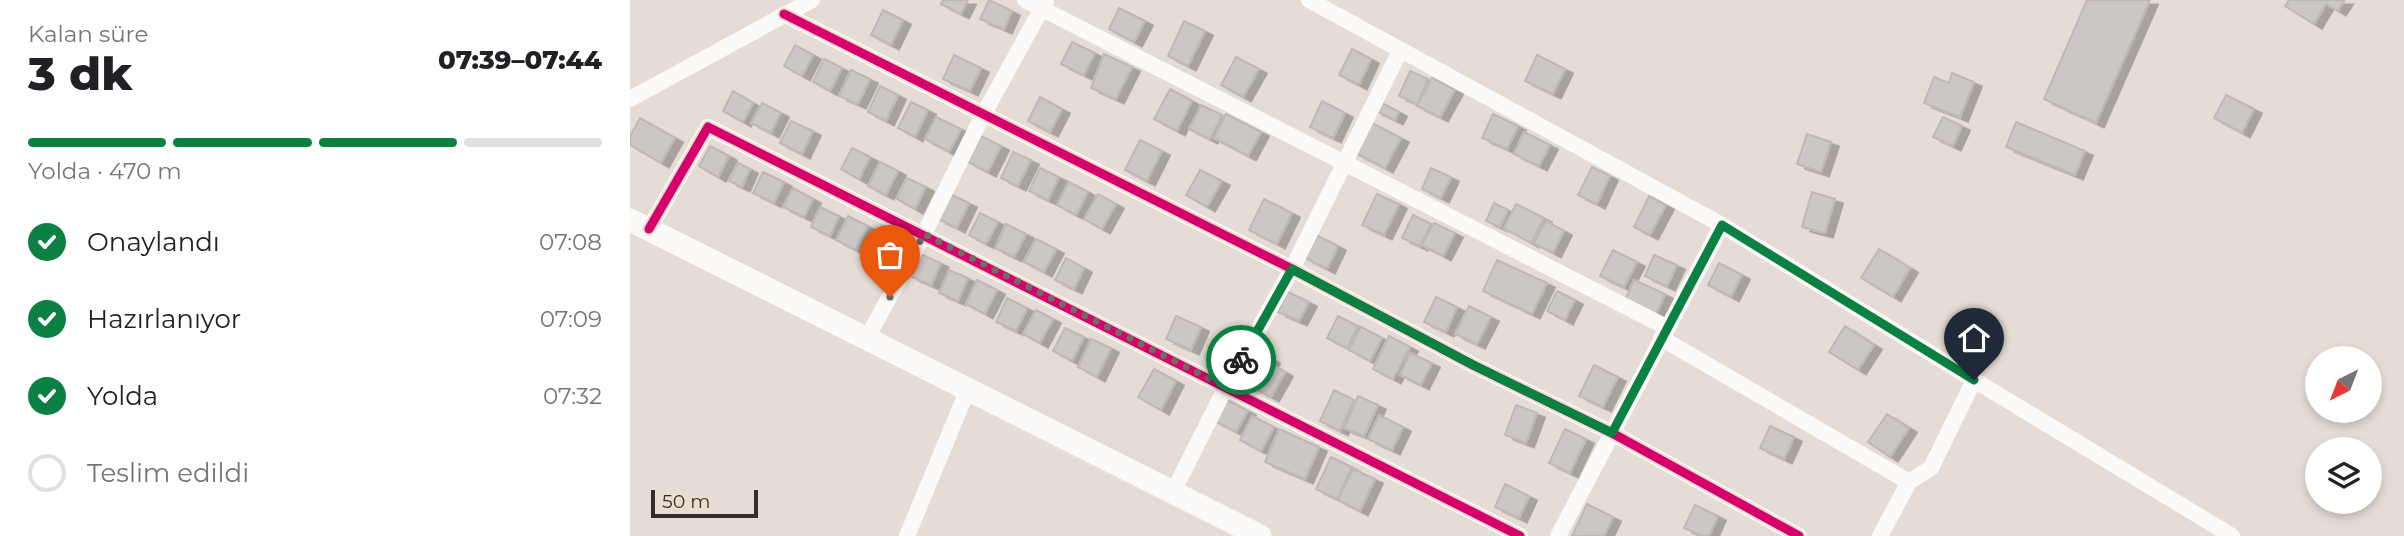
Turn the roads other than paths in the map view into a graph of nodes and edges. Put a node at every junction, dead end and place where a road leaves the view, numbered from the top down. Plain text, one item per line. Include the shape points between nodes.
1 (812, 0) edge
2 (1025, 0) edge
3 (1309, 0) edge
4 (1044, 4) edge
5 (784, 14) junction
6 (1400, 51) junction
7 (630, 99) edge
8 (984, 115) junction
9 (1346, 162) junction
10 (639, 224) edge
11 (1722, 225) junction
12 (924, 234) junction
13 (1292, 269) junction
14 (1663, 333) junction
15 (867, 338) junction
16 (1974, 380) junction
17 (1226, 387) junction
18 (968, 389) junction
19 (1612, 433) junction
20 (1909, 482) junction
21 (1172, 492) junction
22 (907, 536) edge
23 (1260, 536) edge
24 (1520, 536) edge
25 (1558, 536) edge
26 (1799, 536) edge
27 (1880, 536) edge
28 (2232, 536) edge

1 - 5 street
2 - 4 street
3 - 6 street
4 - 8 street
4 - 9 street
5 - 7 street
5 - 8 street
6 - 9 street
6 - 11 street
8 - 12 street
8 - 13 street
9 - 13 street
9 - 14 street
10 - 12 street via 708,127
10 - 15 main road
11 - 14 street
11 - 16 street
12 - 15 street
12 - 17 street
13 - 17 street
13 - 19 street
14 - 19 street
14 - 20 street
15 - 18 main road
16 - 20 street via 1931,468
16 - 28 street
17 - 21 street
17 - 24 street
18 - 21 main road
18 - 22 street
19 - 25 street
19 - 26 street
20 - 27 street
21 - 23 main road

